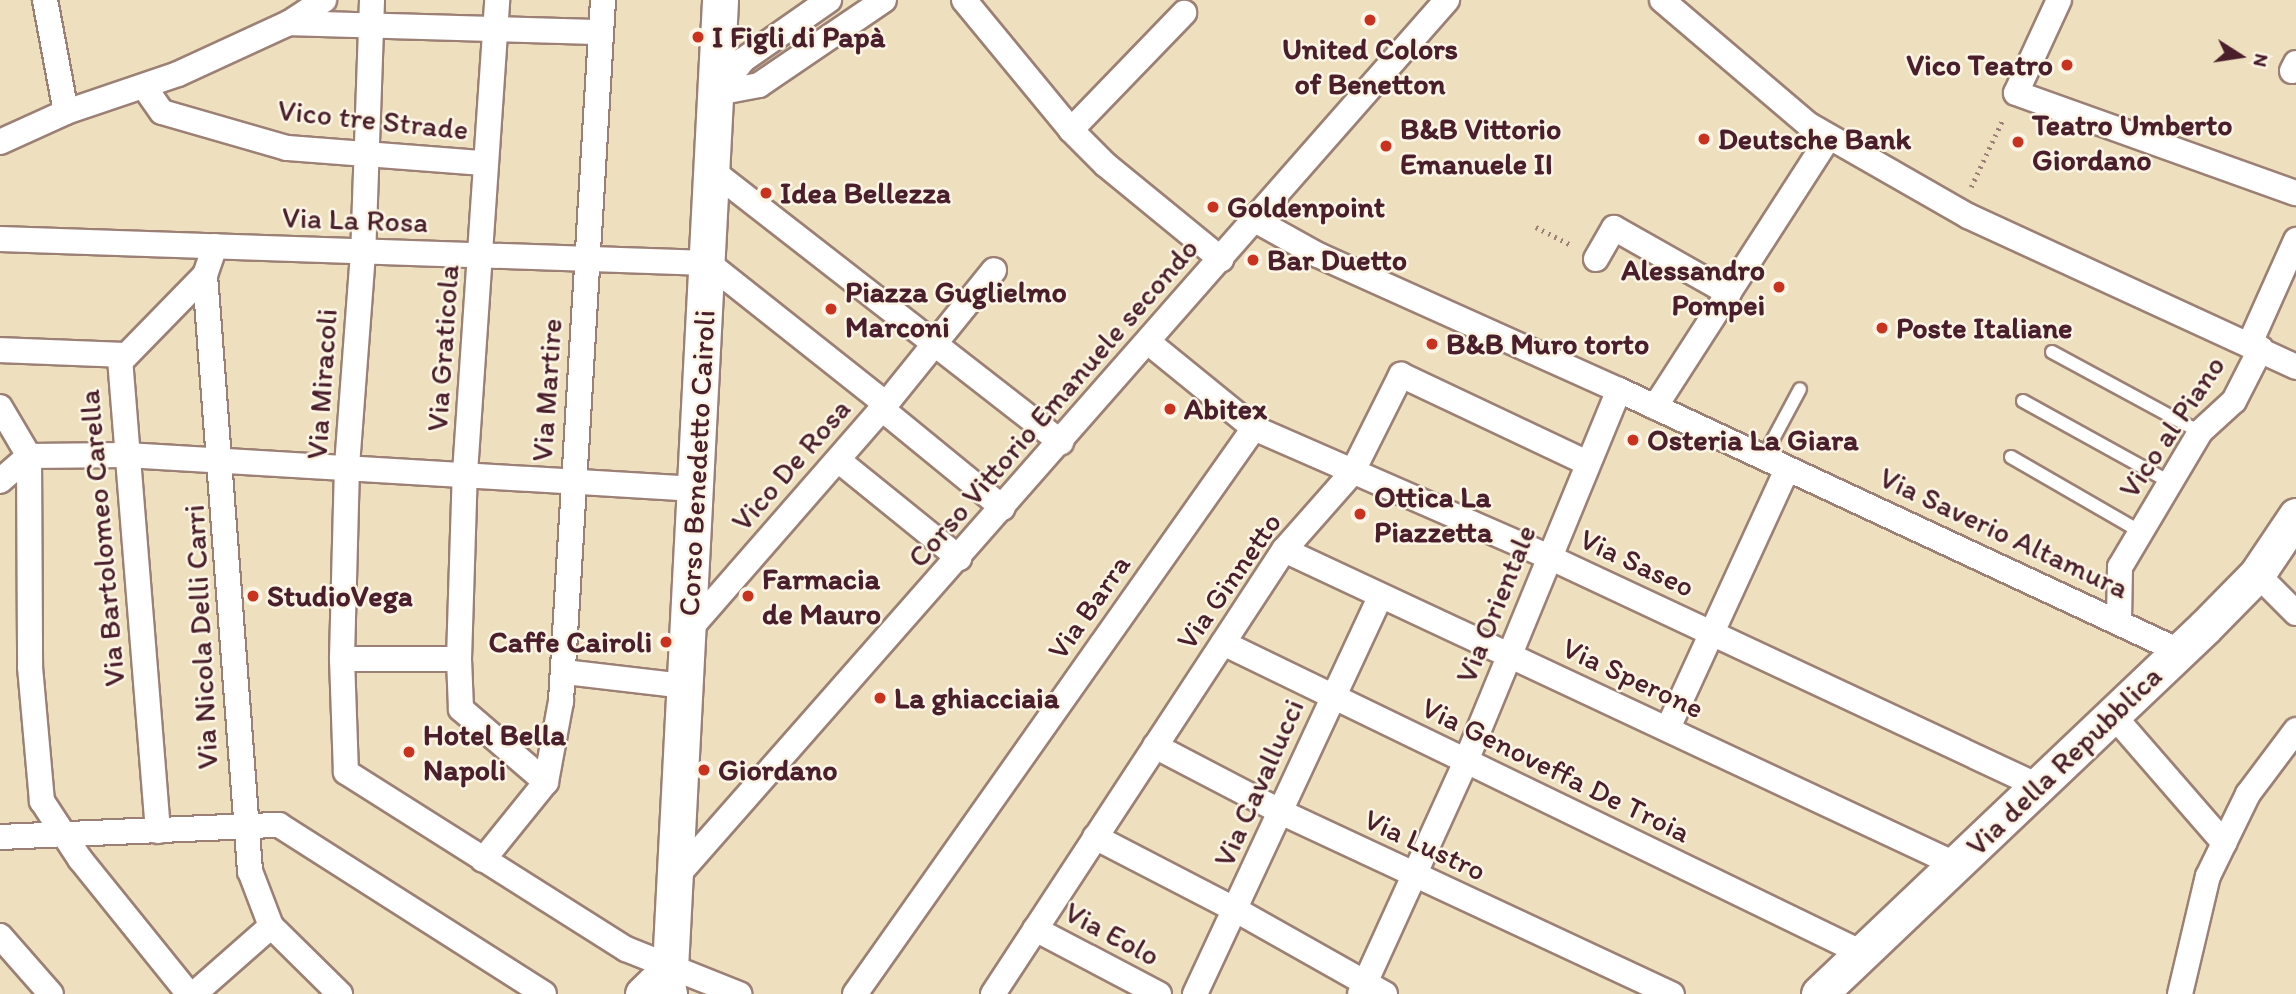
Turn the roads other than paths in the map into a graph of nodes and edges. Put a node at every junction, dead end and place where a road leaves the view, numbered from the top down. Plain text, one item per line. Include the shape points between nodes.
1 (45, 0) edge
2 (324, 0) edge
3 (497, 0) edge
4 (603, 0) edge
5 (720, 0) edge
6 (829, 0) edge
7 (884, 0) edge
8 (964, 0) edge
9 (1447, 0) edge
10 (1662, 0) edge
11 (2059, 0) edge
12 (372, 11) edge
13 (1184, 13) dead end
14 (289, 23) junction
15 (496, 28) junction
16 (601, 32) junction
17 (145, 88) junction
18 (717, 93) junction
19 (66, 112) junction
20 (1071, 130) junction
21 (1819, 131) junction
22 (0, 142) edge
23 (364, 157) junction
24 (484, 163) junction
25 (710, 169) junction
26 (2296, 193) edge
27 (1255, 220) junction
28 (0, 239) edge
29 (2296, 240) edge
30 (215, 246) junction
31 (363, 253) junction
32 (481, 254) junction
33 (1587, 254) road end
34 (587, 256) junction
35 (1221, 259) junction
36 (708, 263) junction
37 (994, 270) dead end
38 (205, 275) junction
39 (1729, 293) junction
40 (936, 342) junction
41 (1148, 342) junction
42 (2255, 345) junction
43 (0, 349) edge
44 (2052, 352) dead end
45 (126, 355) junction
46 (2296, 367) edge
47 (1800, 389) dead end
48 (1619, 390) junction
49 (2023, 401) dead end
50 (884, 406) junction
51 (0, 407) edge
52 (1655, 407) junction
53 (1254, 428) junction
54 (2200, 432) junction
55 (1061, 442) junction
56 (126, 454) junction
57 (29, 456) junction
58 (222, 457) junction
59 (2011, 457) dead end
60 (1763, 458) junction
61 (838, 460) junction
62 (1587, 463) junction
63 (347, 466) junction
64 (1787, 469) junction
65 (465, 473) junction
66 (1352, 473) junction
67 (573, 479) junction
68 (0, 481) edge
69 (2170, 482) junction
70 (696, 489) junction
71 (1003, 508) junction
72 (2296, 516) edge
73 (2141, 532) junction
74 (1284, 550) junction
75 (1549, 557) junction
76 (959, 558) junction
77 (2257, 574) junction
78 (1380, 597) junction
79 (2296, 613) edge
80 (2119, 620) junction
81 (688, 631) junction
82 (1711, 632) junction
83 (1223, 643) junction
84 (2179, 651) junction
85 (1508, 655) junction
86 (342, 659) junction
87 (458, 659) junction
88 (565, 672) junction
89 (684, 686) junction
90 (1332, 696) junction
91 (2112, 715) junction
92 (1668, 728) junction
93 (2296, 730) edge
94 (1156, 746) junction
95 (1466, 761) junction
96 (546, 782) junction
97 (2038, 786) junction
98 (1283, 813) junction
99 (243, 826) junction
100 (158, 831) junction
101 (65, 836) junction
102 (0, 837) edge
103 (1095, 837) junction
104 (2224, 843) junction
105 (483, 860) junction
106 (1955, 864) junction
107 (1413, 874) junction
108 (676, 877) junction
109 (1236, 910) junction
110 (271, 926) junction
111 (1035, 929) junction
112 (0, 936) edge
113 (1862, 953) junction
114 (673, 981) edge
115 (1370, 991) edge
116 (51, 994) edge
117 (189, 994) edge
118 (194, 994) edge
119 (340, 994) edge
120 (544, 994) edge
121 (643, 994) edge
122 (739, 994) edge
123 (855, 994) edge
124 (993, 994) edge
125 (1159, 994) edge
126 (1195, 994) edge
127 (1672, 994) edge
128 (1819, 994) edge
129 (2180, 994) edge

1 - 19 street
2 - 14 street
3 - 15 street, Via Graticola
4 - 16 street, Via Martire
5 - 18 street, Corso Benedetto Cairoli
6 - 18 street via 743,60
7 - 18 street via 759,85
8 - 20 street
9 - 27 street, Corso Vittorio Emanuele secondo
10 - 21 street, Vico al Piano
11 - 26 street via 2016,93
12 - 14 street
12 - 15 street
12 - 23 street, Via Miracoli
13 - 20 street
14 - 17 street
15 - 16 street
15 - 24 street, Via Graticola
16 - 34 street, Via Martire
17 - 19 street
17 - 23 street, Vico tre Strade via 162,112 178,118 287,148
18 - 25 street, Corso Benedetto Cairoli
19 - 22 street
20 - 35 street via 1106,166
21 - 39 street
21 - 42 street, Vico al Piano via 1964,213
23 - 24 street, Vico tre Strade
23 - 31 street, Via Miracoli
24 - 32 street, Via Graticola
25 - 36 street, Corso Benedetto Cairoli
25 - 40 street
27 - 35 street, Corso Vittorio Emanuele secondo
27 - 48 street, Via Saverio Altamura via 1318,255
28 - 30 street, Via La Rosa
29 - 42 street, Vico al Piano
30 - 31 street, Via La Rosa
30 - 38 street, Via Nicola Delli Carri
31 - 32 street, Via La Rosa
31 - 63 street, Via Miracoli
32 - 34 street, Via La Rosa
32 - 65 street, Via Graticola
33 - 39 street via 1614,228
34 - 36 street, Via La Rosa
34 - 67 street, Via Martire
35 - 41 street, Corso Vittorio Emanuele secondo
36 - 50 street
36 - 70 street, Corso Benedetto Cairoli
37 - 40 street
38 - 45 street, Via Bartolomeo Carella
38 - 58 street, Via Nicola Delli Carri
39 - 52 street
40 - 50 street
40 - 55 street
41 - 53 street, Via Saseo
41 - 55 street, Corso Vittorio Emanuele secondo
42 - 46 street, Vico al Piano
42 - 54 street, Vico al Piano via 2234,401
43 - 45 street
44 - 54 lane
45 - 56 street, Via Bartolomeo Carella via 120,362
47 - 60 lane
48 - 52 street, Via Saverio Altamura
48 - 62 street, Via Orientale
49 - 69 lane
50 - 61 street, Vico De Rosa
50 - 71 street
51 - 57 street
52 - 60 street, Via Saverio Altamura
53 - 66 street, Via Saseo
53 - 123 street, Via Barra
54 - 69 street, Vico al Piano
55 - 71 street, Corso Vittorio Emanuele secondo
56 - 57 street
56 - 58 street
56 - 100 street, Via Bartolomeo Carella
57 - 68 street
57 - 101 street via 30,667 42,801
58 - 63 street
58 - 99 street, Via Nicola Delli Carri
59 - 73 lane
60 - 64 street, Via Saverio Altamura
61 - 76 street
61 - 81 street, Vico De Rosa
62 - 66 street, Via Ginnetto via 1401,375
62 - 75 street, Via Orientale
63 - 65 street
63 - 86 street, Via Miracoli
64 - 80 street, Via Saverio Altamura
64 - 82 street
65 - 67 street
65 - 87 street, Via Graticola
66 - 74 street, Via Ginnetto
66 - 75 street, Via Saseo
67 - 70 street
67 - 88 street, Via Martire
69 - 73 street, Vico al Piano
70 - 81 street, Corso Benedetto Cairoli
71 - 76 street, Corso Vittorio Emanuele secondo
72 - 77 street, Via della Repubblica
73 - 80 street, Vico al Piano via 2120,567
74 - 78 street, Via Sperone
74 - 83 street, Via Ginnetto
75 - 82 street, Via Saseo
75 - 85 street, Via Orientale
76 - 108 street, Corso Vittorio Emanuele secondo
77 - 79 street
77 - 84 street, Via della Repubblica
78 - 85 street, Via Sperone
78 - 90 street, Via Cavallucci
80 - 84 street, Via Saverio Altamura
81 - 89 street, Corso Benedetto Cairoli
82 - 92 street
82 - 97 street, Via Saseo
83 - 90 street, Via Genoveffa De Troia
83 - 94 street, Via Ginnetto
84 - 91 street, Via della Repubblica
85 - 92 street, Via Sperone
85 - 95 street, Via Orientale
86 - 87 street
86 - 105 street, Via Miracoli via 346,772
87 - 96 street, Via Graticola via 461,709
88 - 89 street
88 - 96 street, Via Martire
89 - 108 street, Corso Benedetto Cairoli
90 - 95 street, Via Genoveffa De Troia
90 - 98 street, Via Cavallucci
91 - 97 street, Via della Repubblica
91 - 104 street
92 - 106 street, Via Sperone
93 - 104 street via 2248,794
94 - 98 street, Via Lustro
94 - 103 street, Via Ginnetto
95 - 107 street, Via Orientale
95 - 113 street, Via Genoveffa De Troia
96 - 105 street
97 - 106 street, Via della Repubblica
98 - 107 street, Via Lustro
98 - 109 street, Via Cavallucci
99 - 100 street
99 - 110 street, Via Nicola Delli Carri via 250,871
99 - 120 street via 279,825
100 - 101 street
101 - 102 street
101 - 117 street
103 - 109 street
103 - 111 street, Via Ginnetto
104 - 129 street via 2208,876
105 - 114 street
106 - 113 street, Via della Repubblica
107 - 115 street, Via Orientale
107 - 127 street, Via Lustro
108 - 114 street, Corso Benedetto Cairoli
109 - 115 street
109 - 126 street, Via Cavallucci
110 - 118 street
110 - 119 street, Via Nicola Delli Carri
111 - 124 street, Via Ginnetto
111 - 125 street, Via Eolo
112 - 116 street
113 - 128 street, Via della Repubblica
114 - 121 street
114 - 122 street

